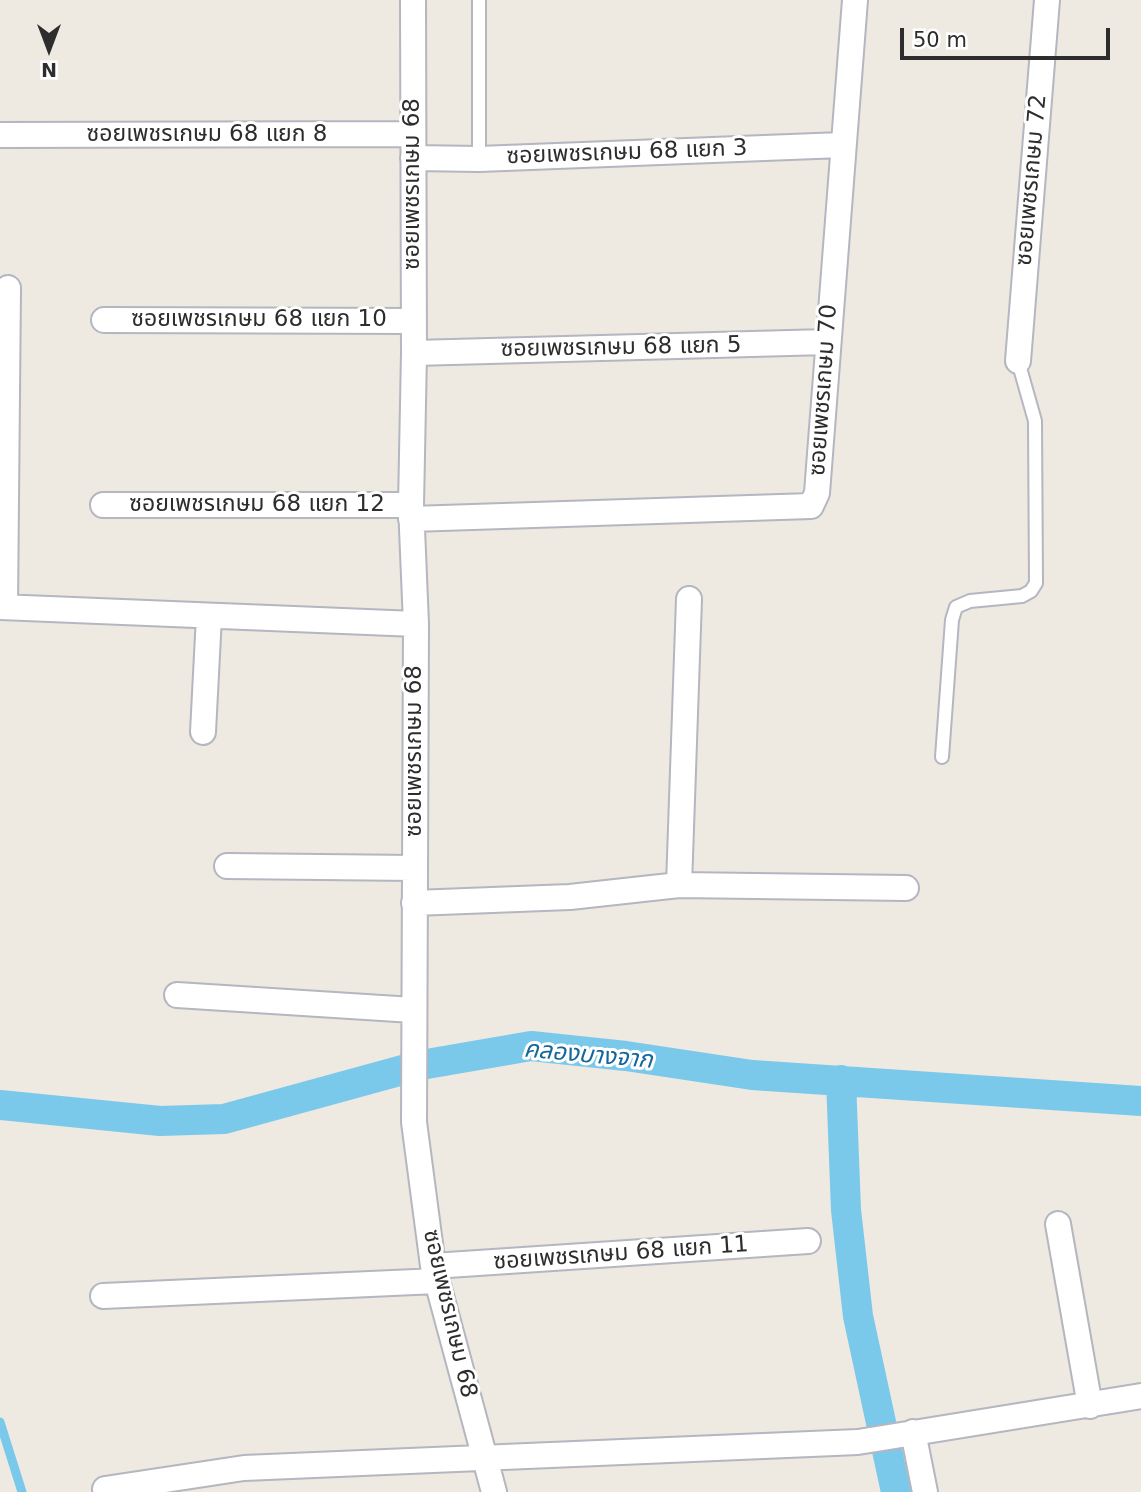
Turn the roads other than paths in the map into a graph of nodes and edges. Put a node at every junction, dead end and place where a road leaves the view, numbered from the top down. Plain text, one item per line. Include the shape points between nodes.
1 (413, 0) edge
2 (479, 0) edge
3 (855, 0) edge
4 (1047, 0) edge
5 (0, 135) edge
6 (842, 145) junction
7 (413, 146) junction
8 (479, 159) junction
9 (8, 288) dead end
10 (104, 320) dead end
11 (414, 321) junction
12 (827, 342) junction
13 (414, 353) junction
14 (1018, 360) joint
15 (103, 505) dead end
16 (411, 512) junction
17 (689, 599) dead end
18 (3, 607) edge
19 (209, 616) junction
20 (416, 625) junction
21 (203, 732) dead end
22 (942, 757) dead end
23 (227, 866) dead end
24 (414, 869) junction
25 (679, 885) junction
26 (906, 888) dead end
27 (414, 903) junction
28 (177, 995) dead end
29 (414, 1021) junction
30 (1058, 1224) dead end
31 (808, 1241) dead end
32 (435, 1273) junction
33 (103, 1296) dead end
34 (1141, 1396) edge
35 (1090, 1406) junction
36 (905, 1433) junction
37 (484, 1455) junction
38 (105, 1489) dead end
39 (494, 1492) edge
40 (925, 1492) edge

1 - 7 street, ซอยเพชรเกษม 68
2 - 8 lane
3 - 6 street, ซอยเพชรเกษม 70
4 - 14 street, ซอยเพชรเกษม 72
5 - 7 street, ซอยเพชรเกษม 68 แยก 8
6 - 8 street, ซอยเพชรเกษม 68 แยก 3
6 - 12 street, ซอยเพชรเกษม 70
7 - 8 street, ซอยเพชรเกษม 68 แยก 3
7 - 11 street, ซอยเพชรเกษม 68
9 - 18 street
10 - 11 street, ซอยเพชรเกษม 68 แยก 10
11 - 13 street, ซอยเพชรเกษม 68
12 - 13 street, ซอยเพชรเกษม 68 แยก 5
12 - 16 street, ซอยเพชรเกษม 70 via 817,492 811,506
13 - 16 street, ซอยเพชรเกษม 68
14 - 22 lane via 1035,421 1036,583 1022,596 970,601 956,607
15 - 16 street, ซอยเพชรเกษม 68 แยก 12
16 - 20 street, ซอยเพชรเกษม 68
17 - 25 street
18 - 19 street
19 - 20 street
19 - 21 street
20 - 24 street, ซอยเพชรเกษม 68
23 - 24 street
24 - 27 street, ซอยเพชรเกษม 68
25 - 26 street
25 - 27 street via 570,897
27 - 29 street, ซอยเพชรเกษม 68
28 - 29 street
29 - 32 street, ซอยเพชรเกษม 68 via 414,1122
30 - 35 street
31 - 32 street, ซอยเพชรเกษม 68 แยก 11
32 - 33 street, ซอยเพชรเกษม 68 แยก 11
32 - 37 street, ซอยเพชรเกษม 68
34 - 35 street
35 - 36 street
36 - 37 street via 858,1442
36 - 40 street
37 - 38 street via 244,1468
37 - 39 street, ซอยเพชรเกษม 68

